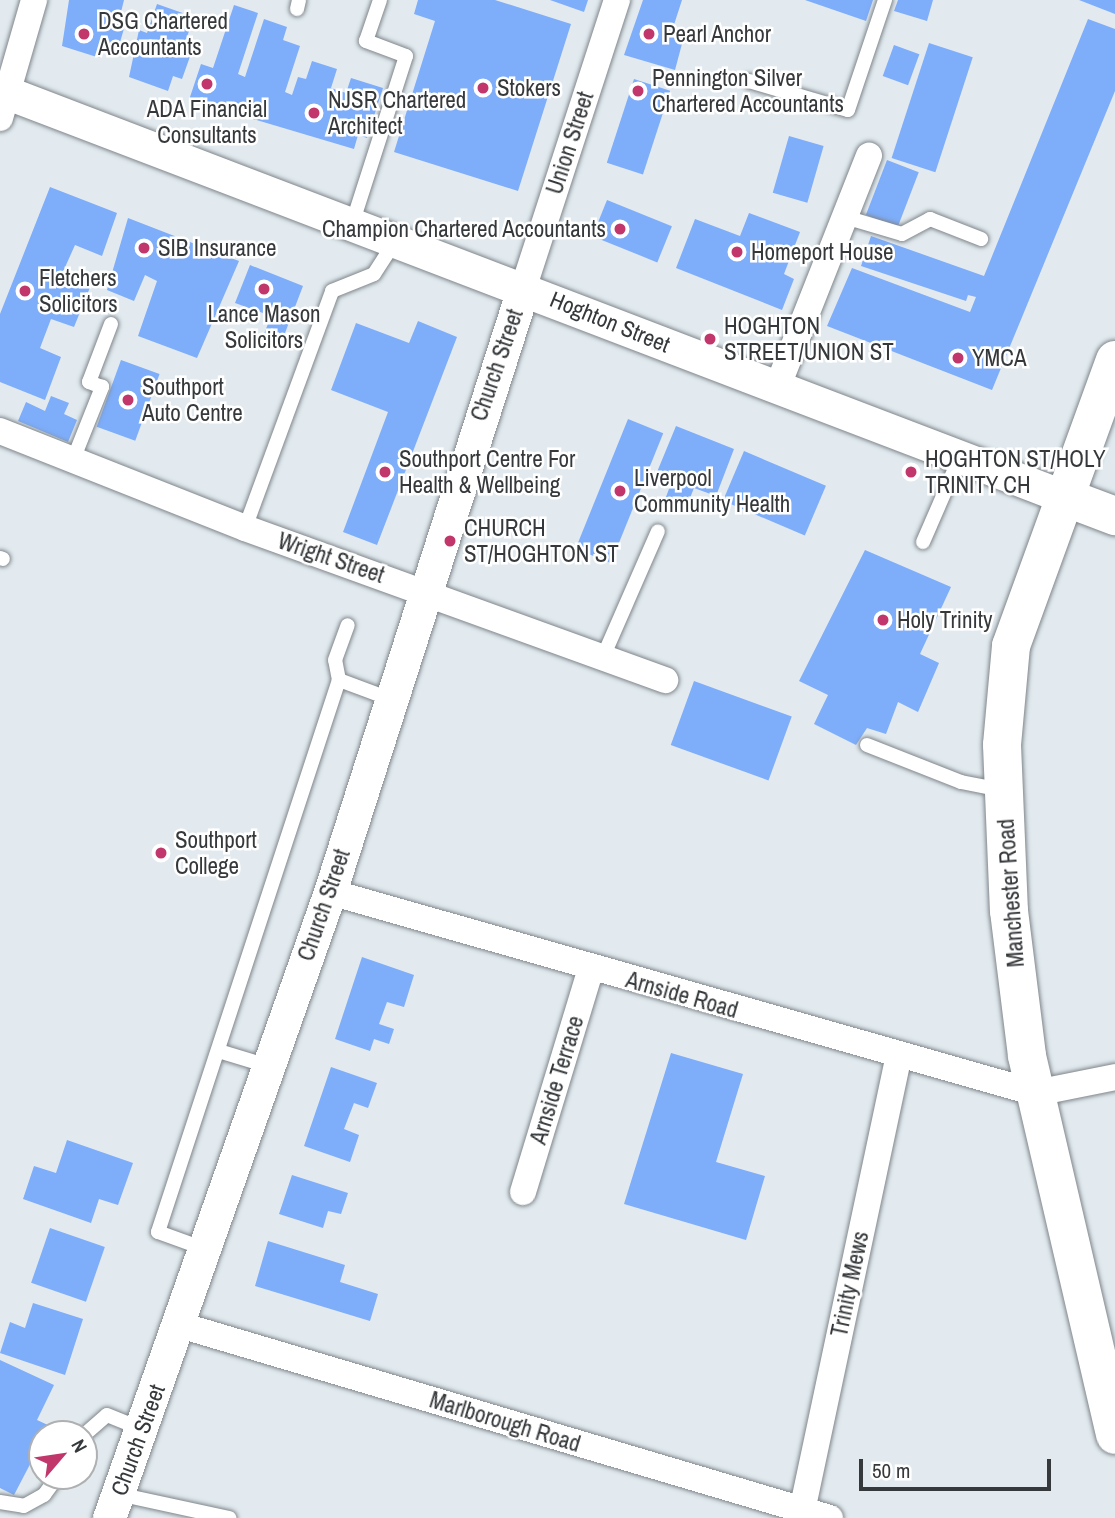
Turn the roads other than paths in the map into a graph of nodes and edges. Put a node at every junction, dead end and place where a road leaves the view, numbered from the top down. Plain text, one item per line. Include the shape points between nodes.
1 (34, 0) edge
2 (380, 0) edge
3 (617, 0) edge
4 (885, 0) edge
5 (750, 81) dead end
6 (2, 100) edge
7 (869, 156) dead end
8 (845, 217) junction
9 (352, 221) junction
10 (397, 239) junction
11 (981, 239) dead end
12 (524, 286) junction
13 (111, 324) dead end
14 (1115, 360) edge
15 (777, 388) junction
16 (0, 431) edge
17 (960, 457) junction
18 (73, 460) junction
19 (1062, 496) junction
20 (1115, 516) edge
21 (245, 528) junction
22 (658, 531) dead end
23 (923, 541) dead end
24 (424, 590) junction
25 (348, 625) dead end
26 (603, 657) junction
27 (339, 680) junction
28 (665, 680) dead end
29 (390, 699) junction
30 (867, 745) dead end
31 (1004, 790) junction
32 (330, 892) junction
33 (591, 968) junction
34 (222, 1052) junction
35 (898, 1058) junction
36 (268, 1066) junction
37 (1115, 1077) edge
38 (1036, 1093) junction
39 (523, 1192) dead end
40 (206, 1249) junction
41 (180, 1325) junction
42 (1113, 1414) edge
43 (98, 1423) edge
44 (142, 1429) junction
45 (48, 1490) edge
46 (0, 1502) edge
47 (113, 1506) edge
48 (802, 1511) junction
49 (229, 1518) edge
50 (830, 1518) edge

1 - 6 street
2 - 9 lane via 366,41 406,57
3 - 12 street, Union Street
4 - 5 lane via 848,110
6 - 9 street, Hoghton Street
7 - 8 street
8 - 11 lane via 902,234 930,219
8 - 15 street
9 - 10 street, Hoghton Street
10 - 12 street, Hoghton Street
10 - 21 lane via 382,267 332,291
12 - 15 street, Hoghton Street
12 - 24 street, Church Street
13 - 18 lane via 89,382 102,387
14 - 19 main road, Manchester Road
15 - 17 street, Hoghton Street
16 - 18 street, Wright Street
17 - 19 street, Hoghton Street
17 - 23 lane
18 - 21 street, Wright Street
19 - 20 main road
19 - 31 main road, Manchester Road via 1011,646
21 - 24 street, Wright Street
22 - 26 lane
24 - 26 street, Wright Street
24 - 29 street, Church Street
25 - 27 lane via 335,660
26 - 28 street, Wright Street
27 - 29 lane
27 - 34 lane
29 - 32 street, Church Street
30 - 31 lane via 961,782
31 - 38 main road, Manchester Road via 1009,911
32 - 33 street, Arnside Road
32 - 36 street, Church Street
33 - 35 street, Arnside Road
33 - 39 street, Arnside Terrace
34 - 36 lane
34 - 40 lane via 158,1232
35 - 38 street, Arnside Road
35 - 48 street, Trinity Mews
36 - 40 street, Church Street
37 - 38 street
38 - 42 main road, Manchester Road
40 - 41 street, Church Street
41 - 44 street, Church Street
41 - 48 street, Marlborough Road
43 - 44 lane via 107,1415
44 - 47 street, Church Street
45 - 46 lane via 24,1506
47 - 49 lane
48 - 50 street, Marlborough Road

